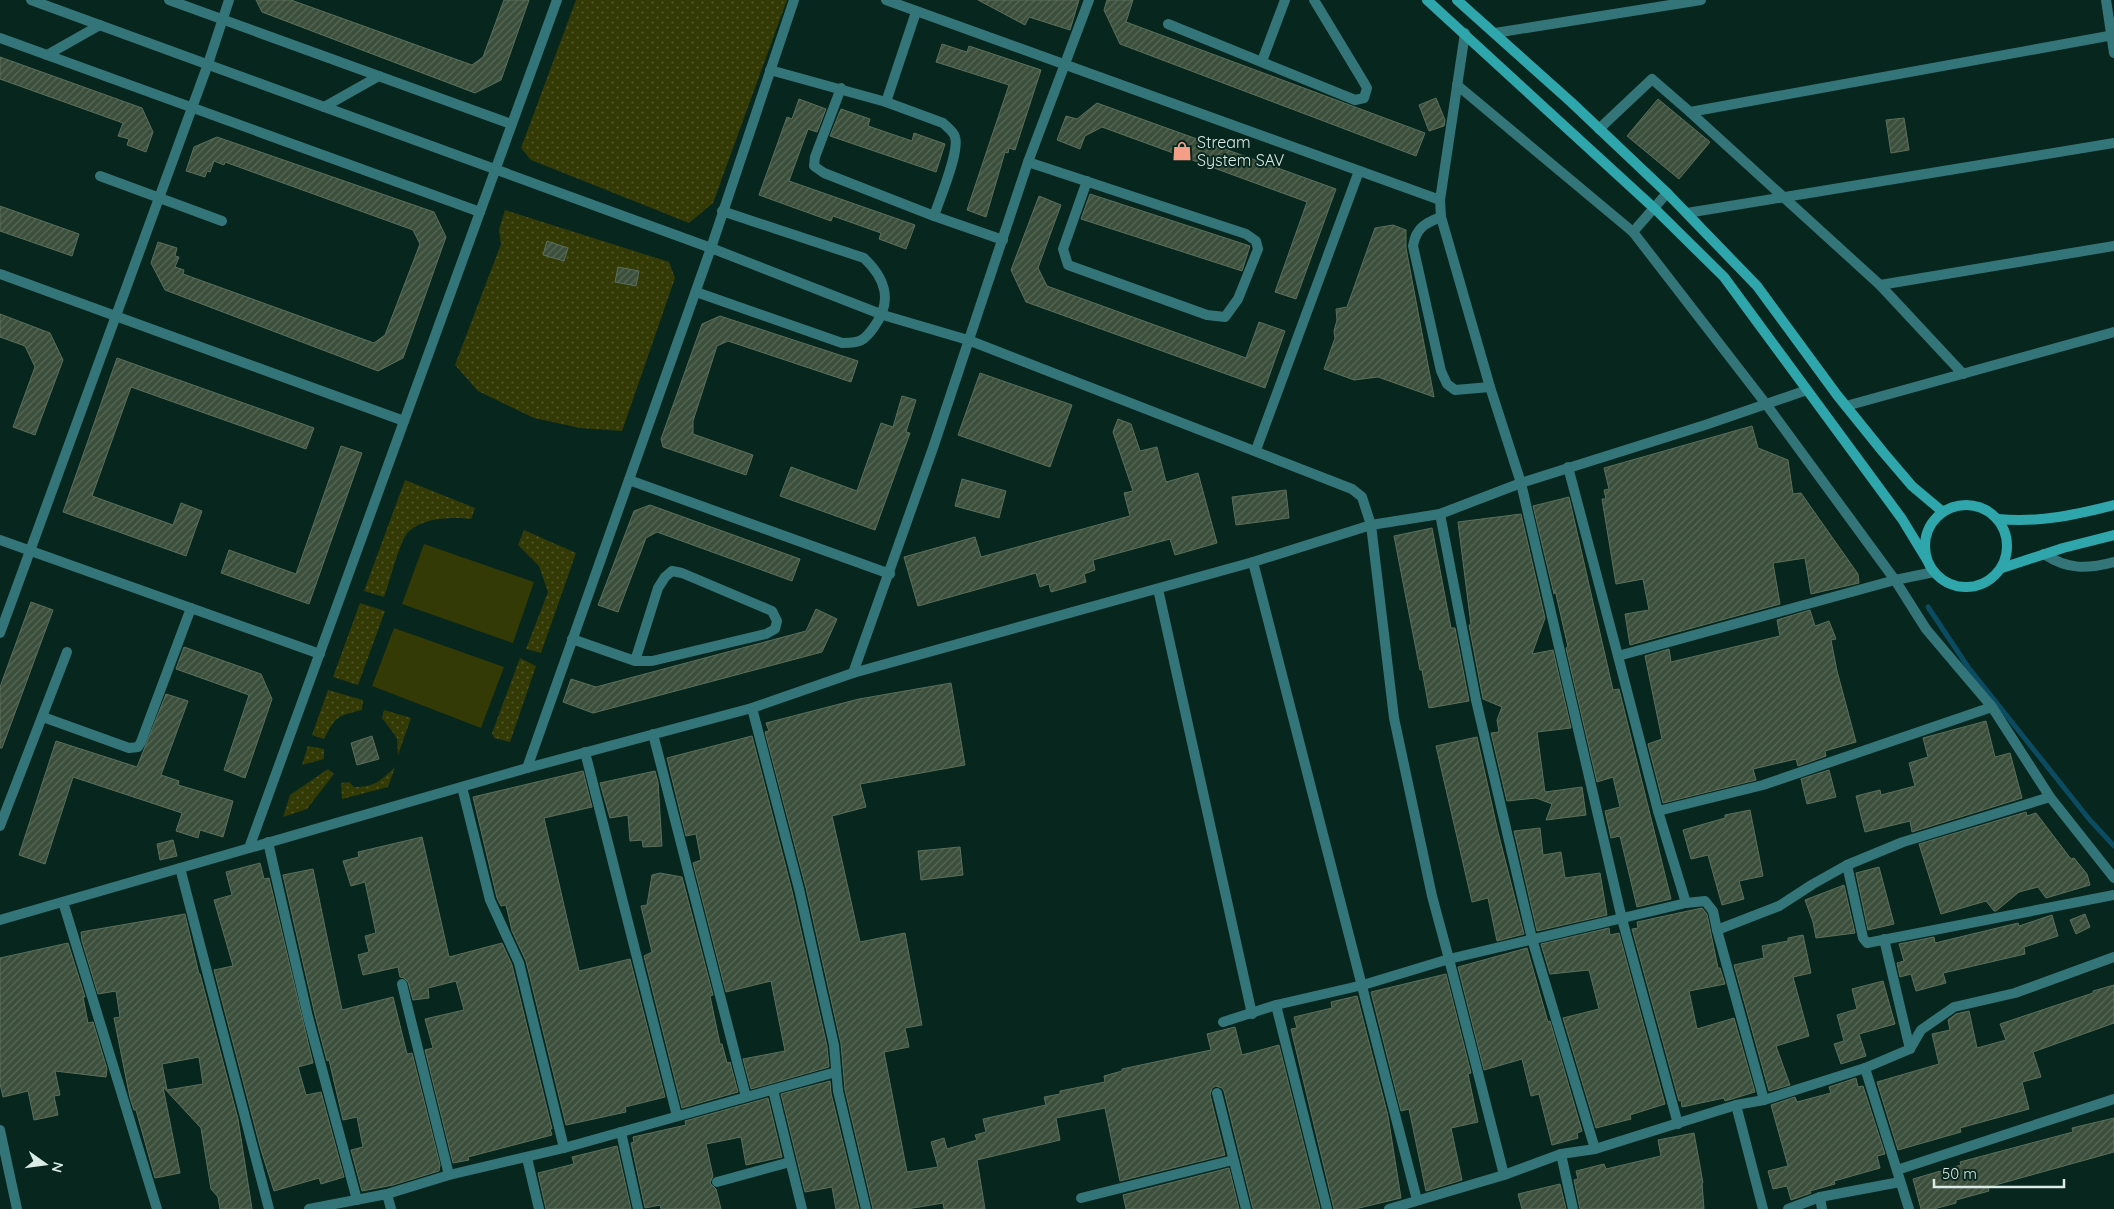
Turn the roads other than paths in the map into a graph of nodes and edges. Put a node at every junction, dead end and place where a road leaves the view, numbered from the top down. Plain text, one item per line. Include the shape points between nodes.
1 (31, 0) edge
2 (169, 0) edge
3 (229, 0) edge
4 (556, 0) edge
5 (794, 0) edge
6 (886, 0) edge
7 (1089, 0) edge
8 (1285, 0) edge
9 (1314, 0) edge
10 (1427, 0) edge
11 (1457, 0) edge
12 (1701, 0) edge
13 (2106, 0) edge
14 (916, 12) junction
15 (223, 19) junction
16 (1168, 24) dead end
17 (100, 25) junction
18 (1465, 33) junction
19 (1494, 33) junction
20 (2113, 35) edge
21 (0, 38) edge
22 (2114, 53) edge
23 (47, 55) junction
24 (1262, 61) junction
25 (208, 64) junction
26 (1066, 65) junction
27 (770, 70) junction
28 (379, 76) junction
29 (1457, 85) junction
30 (841, 88) junction
31 (886, 102) junction
32 (324, 107) junction
33 (192, 108) junction
34 (1690, 112) junction
35 (511, 124) junction
36 (1599, 129) junction
37 (2114, 144) edge
38 (1028, 162) junction
39 (495, 169) junction
40 (1359, 171) junction
41 (100, 176) dead end
42 (1087, 180) junction
43 (1667, 194) junction
44 (1783, 197) junction
45 (159, 198) junction
46 (1440, 200) junction
47 (1654, 209) junction
48 (722, 211) junction
49 (480, 212) junction
50 (1687, 213) junction
51 (934, 216) junction
52 (1441, 217) junction
53 (222, 221) dead end
54 (1633, 232) junction
55 (1003, 240) junction
56 (2114, 246) edge
57 (711, 248) junction
58 (0, 274) edge
59 (1880, 285) junction
60 (696, 292) junction
61 (116, 315) junction
62 (883, 315) junction
63 (2114, 332) edge
64 (968, 340) junction
65 (1963, 374) junction
66 (1490, 387) junction
67 (1807, 390) junction
68 (1766, 404) junction
69 (1846, 406) junction
70 (404, 421) junction
71 (1256, 450) junction
72 (1568, 467) junction
73 (629, 480) junction
74 (1522, 483) junction
75 (2114, 505) edge
76 (1943, 512) junction
77 (1440, 514) junction
78 (1998, 519) junction
79 (1370, 525) junction
80 (2114, 535) edge
81 (0, 540) edge
82 (29, 551) junction
83 (2044, 554) junction
84 (1927, 560) junction
85 (1253, 562) junction
86 (2114, 562) edge
87 (2002, 568) junction
88 (1934, 572) junction
89 (890, 574) junction
90 (1895, 580) junction
91 (1158, 589) junction
92 (191, 608) junction
93 (0, 633) edge
94 (572, 640) junction
95 (67, 652) dead end
96 (320, 654) junction
97 (1618, 656) junction
98 (635, 662) junction
99 (853, 674) junction
100 (1992, 707) junction
101 (752, 708) junction
102 (42, 718) junction
103 (653, 734) junction
104 (585, 752) junction
105 (527, 768) junction
106 (462, 787) junction
107 (2050, 797) junction
108 (1658, 811) junction
109 (0, 826) edge
110 (268, 842) junction
111 (250, 848) junction
112 (1847, 866) junction
113 (180, 868) junction
114 (2114, 878) edge
115 (2114, 895) edge
116 (63, 902) junction
117 (1686, 903) junction
118 (1622, 919) junction
119 (0, 920) edge
120 (1717, 930) junction
121 (1532, 939) junction
122 (1884, 939) junction
123 (2114, 957) edge
124 (1449, 959) junction
125 (402, 984) dead end
126 (1363, 985) junction
127 (1276, 1005) junction
128 (1252, 1014) junction
129 (1223, 1022) dead end
130 (1910, 1050) junction
131 (1865, 1068) junction
132 (836, 1072) junction
133 (772, 1090) junction
134 (1217, 1093) dead end
135 (746, 1097) junction
136 (2114, 1099) edge
137 (1764, 1100) junction
138 (1736, 1105) junction
139 (677, 1116) junction
140 (1678, 1124) junction
141 (0, 1130) edge
142 (621, 1132) junction
143 (564, 1148) junction
144 (1595, 1150) junction
145 (1561, 1154) junction
146 (527, 1158) junction
147 (1234, 1160) junction
148 (790, 1162) junction
149 (1897, 1170) junction
150 (449, 1175) junction
151 (1504, 1175) junction
152 (717, 1182) dead end
153 (1900, 1182) junction
154 (387, 1194) junction
155 (1820, 1197) junction
156 (1080, 1198) dead end
157 (357, 1200) junction
158 (1417, 1200) junction
159 (17, 1209) edge
160 (158, 1209) edge
161 (269, 1209) edge
162 (309, 1209) edge
163 (391, 1209) edge
164 (539, 1209) edge
165 (638, 1209) edge
166 (802, 1209) edge
167 (866, 1209) edge
168 (1246, 1209) edge
169 (1327, 1209) edge
170 (1389, 1209) edge
171 (1573, 1209) edge
172 (1763, 1209) edge
173 (1788, 1209) edge
174 (1822, 1209) edge
175 (1909, 1209) edge

1 - 17 street
2 - 15 street
3 - 15 street
4 - 35 street
5 - 27 street
6 - 14 street
7 - 26 street
8 - 24 street
9 - 24 street via 1363,81 1366,88 1364,98 1355,100
10 - 18 main road
11 - 19 main road
12 - 19 street
13 - 20 street
14 - 26 street
14 - 31 street
15 - 25 street
15 - 28 street
16 - 24 street
17 - 23 street
17 - 25 street
18 - 29 street
18 - 47 main road
19 - 36 main road
20 - 22 street
20 - 34 street
21 - 23 street
23 - 33 street
25 - 32 street
25 - 33 street
26 - 38 street
26 - 40 street
27 - 30 street
27 - 48 street
28 - 32 street
28 - 35 street
29 - 46 street
29 - 54 street
30 - 31 street
30 - 51 street via 814,166 824,173
31 - 51 street via 943,123 955,136 956,149
32 - 39 street
33 - 45 street
33 - 49 street
34 - 36 street via 1652,79
34 - 44 street
35 - 39 street
36 - 43 main road
37 - 44 street
38 - 42 street
38 - 55 street
39 - 49 street
39 - 57 street
40 - 46 street
40 - 71 street
41 - 45 street
42 - 42 street via 1063,249 1068,265 1207,315 1225,317 1238,299 1258,249 1256,241 1246,234
43 - 47 street
43 - 50 main road
44 - 50 street
44 - 59 street
45 - 53 street
45 - 61 street
46 - 52 street
47 - 54 street
47 - 67 main road via 1724,277
48 - 57 street
48 - 62 street via 864,258 882,282 886,300
49 - 70 street
50 - 69 main road via 1757,286
51 - 55 street
52 - 66 street
52 - 66 street via 1421,227 1413,246 1441,371 1447,384 1455,390
54 - 68 street
55 - 64 street
56 - 59 street
57 - 60 street
57 - 62 street
58 - 61 street
59 - 65 street
60 - 62 street via 842,343 865,339
60 - 73 street
61 - 70 street
61 - 82 street
62 - 64 street
63 - 65 street
64 - 71 street
64 - 89 street
65 - 69 street
66 - 74 street
67 - 68 street
67 - 84 main road via 1902,519
68 - 72 street
68 - 90 street
69 - 76 main road via 1912,486
70 - 96 street
71 - 79 street via 1352,489 1362,497
72 - 74 street
72 - 97 street
73 - 89 street
73 - 94 street
74 - 77 street
74 - 118 street
75 - 78 main road via 2035,521
76 - 78 main road via 1971,504 1986,509
76 - 84 main road via 1935,518 1926,536
77 - 79 street
77 - 121 street via 1476,700
78 - 87 main road via 2006,533 2008,549
79 - 85 street
79 - 124 street via 1394,718 1432,896
80 - 83 main road
81 - 82 street
82 - 92 street
82 - 93 street
83 - 86 street via 2076,568
83 - 87 main road
84 - 88 main road
85 - 91 street
85 - 126 street
87 - 88 main road via 1984,584 1970,587 1944,581
88 - 90 street
89 - 99 street
90 - 97 street
90 - 100 street via 1926,629
91 - 99 street
91 - 128 street
92 - 96 street
92 - 102 street via 138,746 129,748
94 - 98 street
94 - 105 street
95 - 102 street
96 - 111 street
97 - 108 street
98 - 98 street via 658,588 672,571 772,611 777,621 775,629 766,634 667,658
99 - 101 street
100 - 107 street
100 - 108 street via 1764,785
101 - 103 street
101 - 132 street via 799,889 834,1045
102 - 109 street
103 - 104 street
103 - 135 street
104 - 105 street
104 - 139 street
105 - 106 street
106 - 110 street
106 - 143 street via 490,900 519,963
107 - 112 street via 1903,842
107 - 114 street
108 - 117 street
110 - 111 street
110 - 157 street via 308,1017
111 - 113 street
112 - 120 street via 1779,906
112 - 122 street via 1863,938 1867,943
113 - 116 street
113 - 161 street
115 - 122 street
116 - 119 street
116 - 160 street
117 - 118 street
117 - 120 street via 1705,901 1713,911
118 - 121 street
118 - 140 street
120 - 137 street
121 - 124 street
121 - 144 street
122 - 130 street
123 - 130 street via 2015,993 1954,1007 1921,1030
124 - 126 street
124 - 151 street
125 - 150 street
126 - 127 street
126 - 158 street
127 - 128 street
127 - 169 street
128 - 129 street
130 - 131 street
131 - 137 street
131 - 149 street
132 - 133 street
132 - 167 street
133 - 135 street
133 - 148 street
134 - 147 street
135 - 139 street
136 - 149 street
137 - 138 street
138 - 140 street
138 - 172 street
139 - 142 street
140 - 144 street
141 - 159 street
142 - 143 street
142 - 165 street
143 - 146 street
144 - 145 street
145 - 151 street
145 - 171 street
146 - 150 street
146 - 164 street
147 - 156 street
147 - 168 street
148 - 152 street
148 - 166 street
149 - 153 street
150 - 154 street
151 - 158 street
153 - 155 street
153 - 175 street
154 - 157 street
154 - 163 street
155 - 173 street
155 - 174 street
157 - 162 street
158 - 170 street

